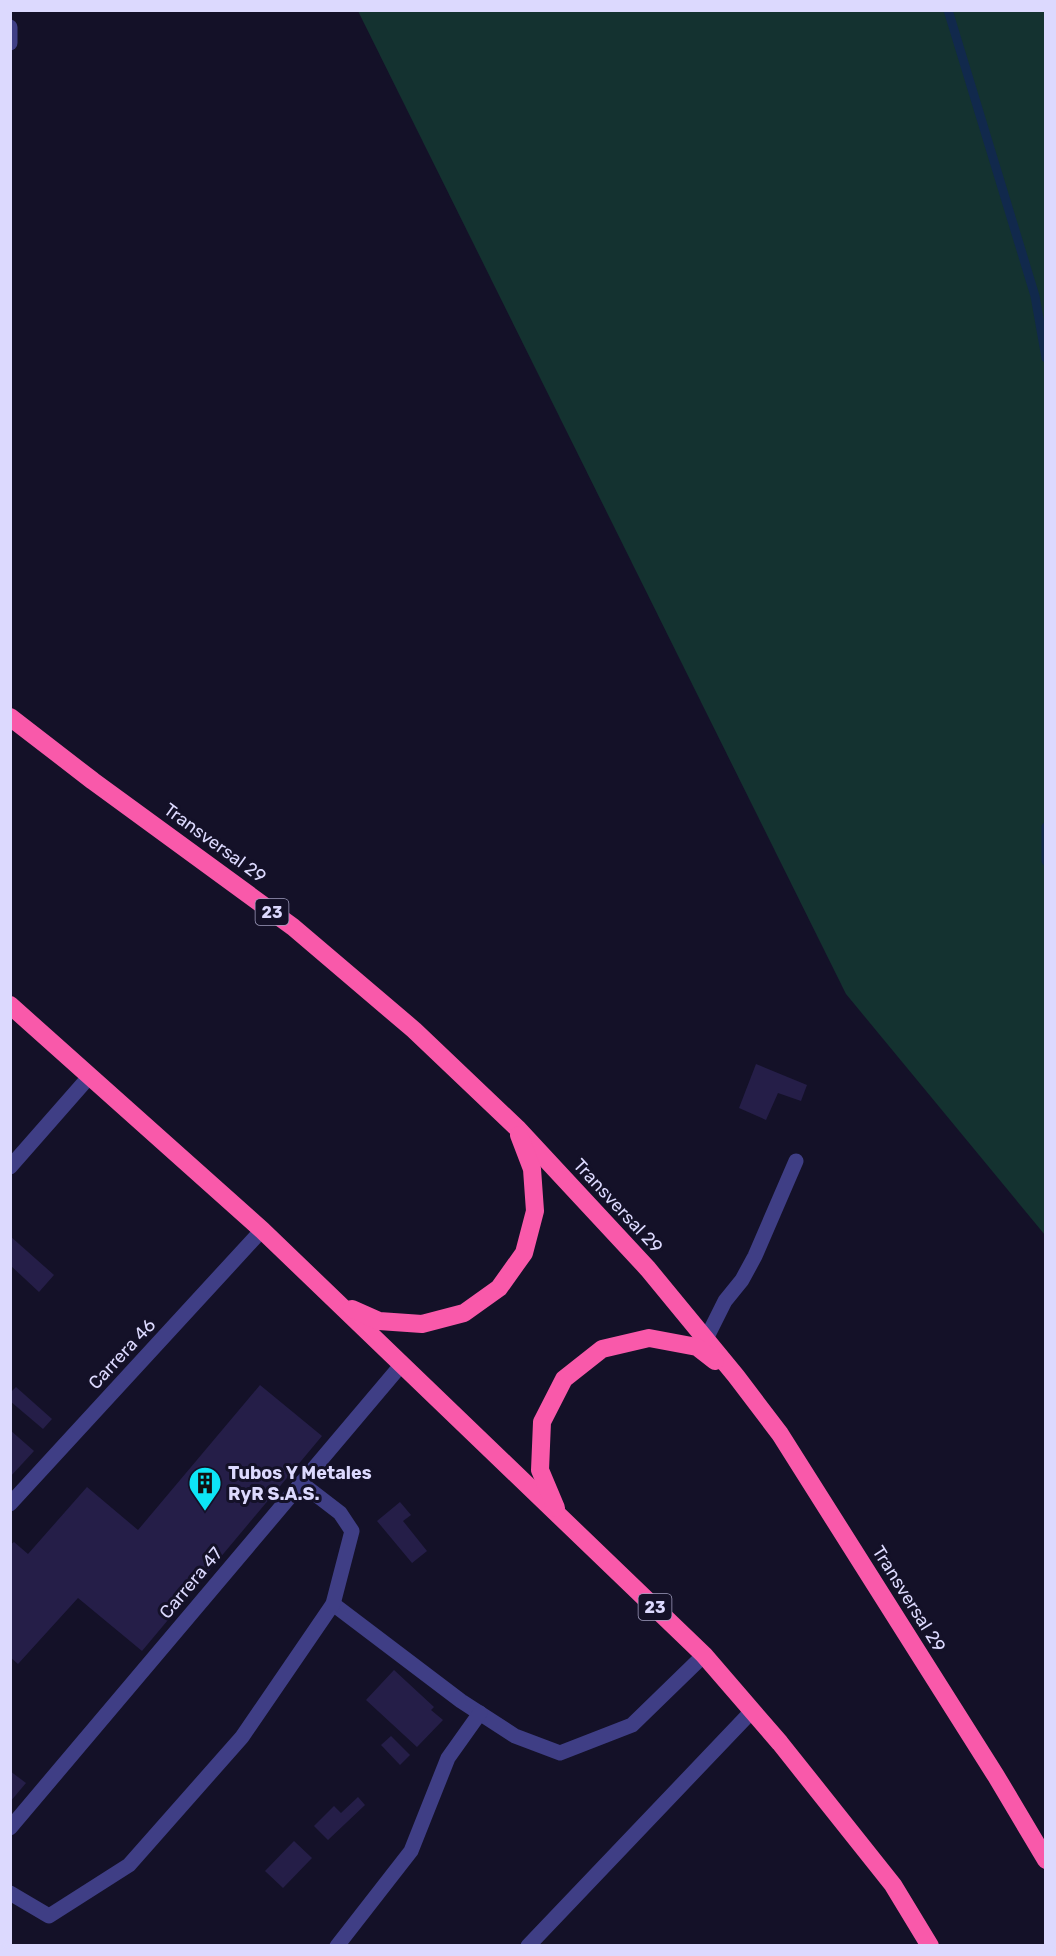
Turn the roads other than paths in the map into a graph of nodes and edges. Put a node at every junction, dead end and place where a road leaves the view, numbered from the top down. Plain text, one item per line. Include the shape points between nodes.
1 (10, 27) edge
2 (10, 43) edge
3 (10, 717) edge
4 (10, 1005) edge
5 (89, 1077) junction
6 (517, 1128) junction
7 (796, 1161) dead end
8 (10, 1167) edge
9 (262, 1230) junction
10 (340, 1304) junction
11 (706, 1339) junction
12 (402, 1364) junction
13 (736, 1376) junction
14 (301, 1483) junction
15 (10, 1504) edge
16 (559, 1515) junction
17 (333, 1604) junction
18 (704, 1655) junction
19 (752, 1711) junction
20 (480, 1713) junction
21 (10, 1828) edge
22 (1046, 1860) edge
23 (10, 1893) edge
24 (337, 1946) edge
25 (528, 1946) edge
26 (930, 1946) edge

1 - 2 street
3 - 6 highway, Transversal 29 / 23 via 293,927 414,1029
4 - 5 highway, 23
5 - 8 street
5 - 9 highway, 23
6 - 10 highway via 532,1169 535,1211 524,1253 499,1288 464,1313 422,1324 379,1321
6 - 11 highway, Transversal 29 / 23 via 648,1269
7 - 11 street via 755,1256
9 - 10 highway, 23
9 - 15 street, Carrera 46
10 - 12 highway, 23
11 - 13 highway, Transversal 29 / 23
12 - 14 street, Carrera 47
12 - 16 highway, 23
13 - 16 highway via 697,1347 649,1338 602,1349 564,1379 542,1422 540,1470
13 - 22 highway, Transversal 29 / 23 via 780,1434
14 - 17 street via 340,1513 352,1531
14 - 21 street, Carrera 47
16 - 18 highway, 23
17 - 20 street
17 - 23 street via 242,1737 129,1865 49,1916
18 - 19 highway, 23
18 - 20 street via 632,1725 560,1753 515,1736
19 - 25 street
19 - 26 highway, 23 via 893,1885
20 - 24 street via 448,1758 411,1851

